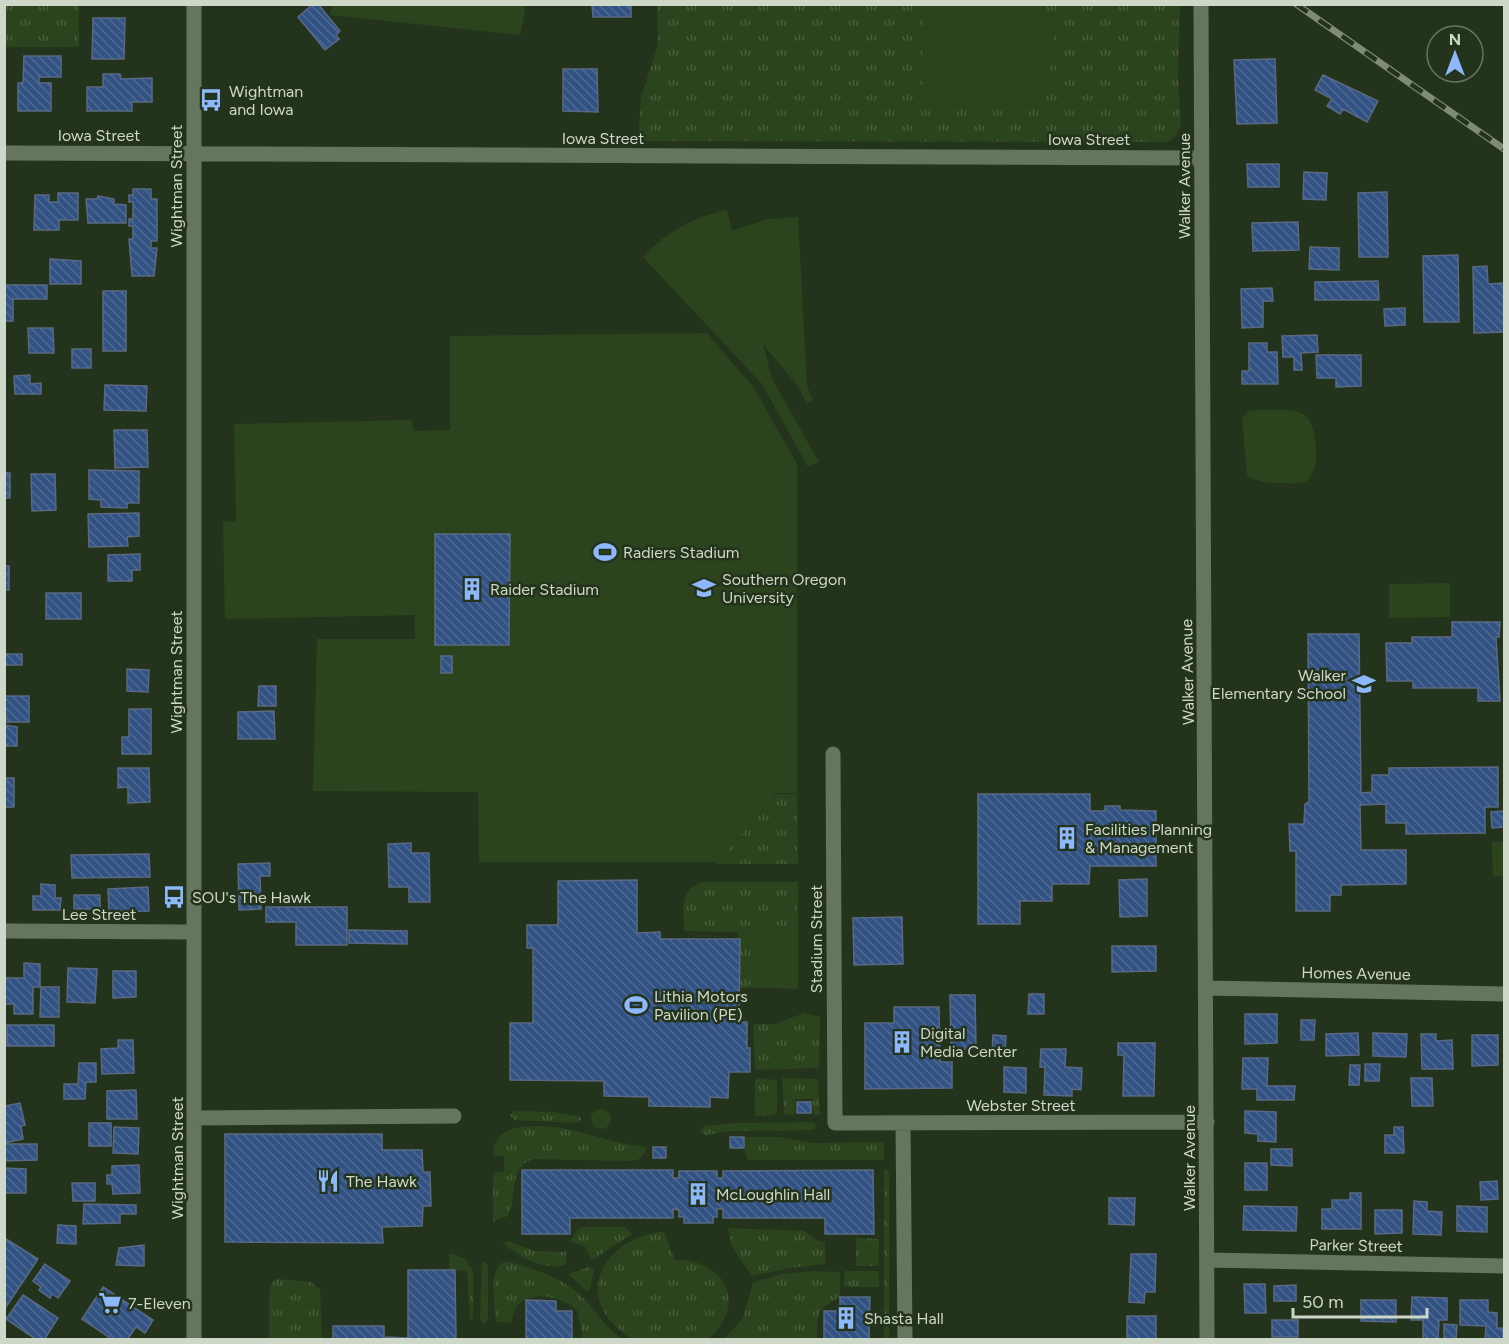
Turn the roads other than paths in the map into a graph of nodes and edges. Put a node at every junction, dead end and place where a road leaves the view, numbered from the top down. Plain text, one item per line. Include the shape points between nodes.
1 (194, 4) edge
2 (1201, 4) edge
3 (4, 153) edge
4 (194, 153) junction
5 (1202, 158) junction
6 (833, 754) dead end
7 (4, 931) edge
8 (194, 932) junction
9 (1206, 988) junction
10 (1504, 994) edge
11 (454, 1116) dead end
12 (195, 1118) junction
13 (1207, 1122) junction
14 (835, 1123) joint
15 (903, 1123) junction
16 (1207, 1260) junction
17 (1504, 1266) edge
18 (194, 1340) edge
19 (905, 1340) edge
20 (1207, 1340) edge

1 - 4 street, Wightman Street
2 - 5 street, Walker Avenue
3 - 4 street, Iowa Street
4 - 5 street, Iowa Street
4 - 8 street, Wightman Street
5 - 9 street, Walker Avenue
6 - 14 street, Stadium Street
7 - 8 street, Lee Street
8 - 12 street, Wightman Street
9 - 10 street, Homes Avenue
9 - 13 street, Walker Avenue
11 - 12 street
12 - 18 street, Wightman Street
13 - 15 street, Webster Street
13 - 16 street, Walker Avenue
14 - 15 street, Webster Street
15 - 19 street
16 - 17 street, Parker Street
16 - 20 street, Walker Avenue

